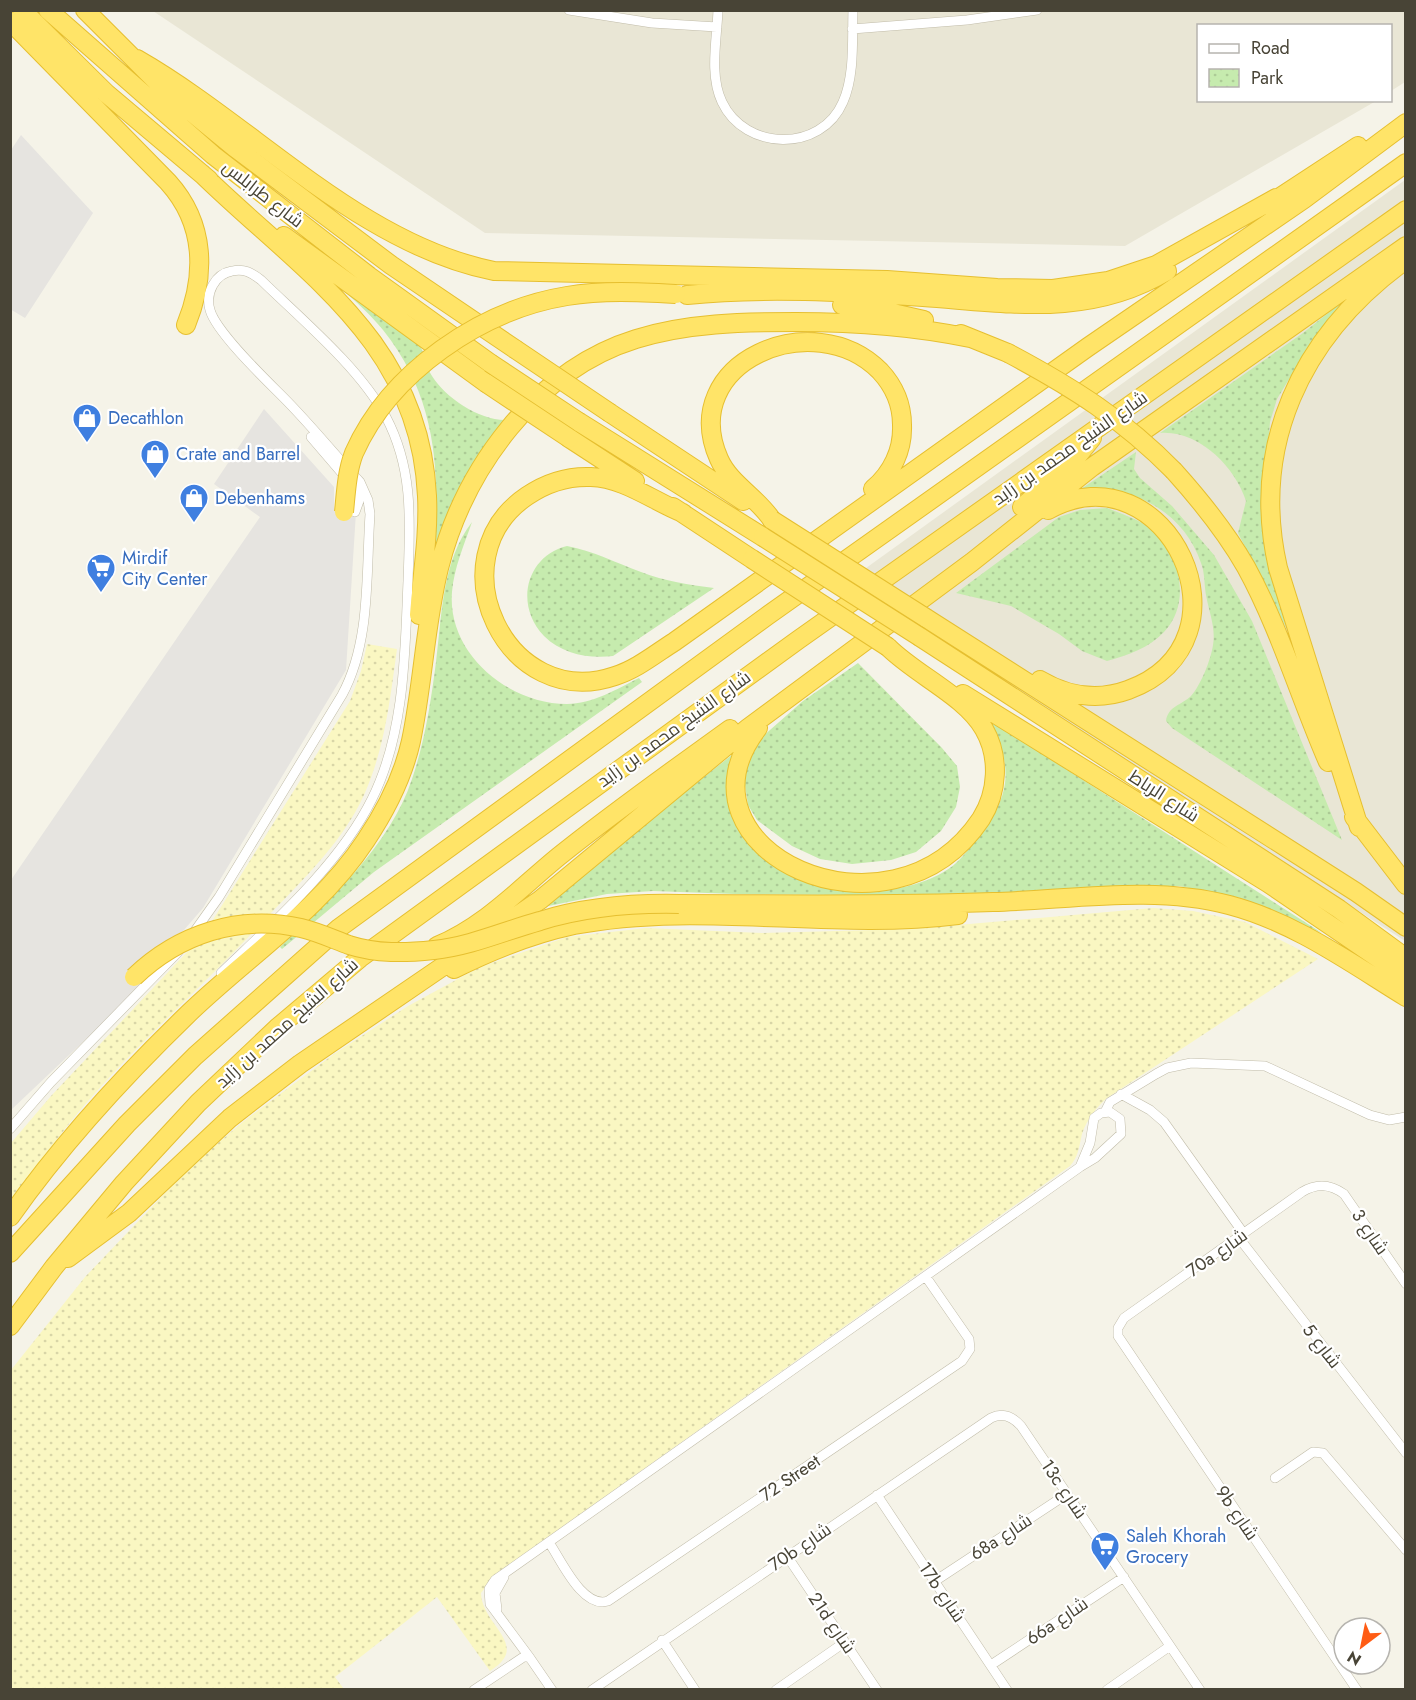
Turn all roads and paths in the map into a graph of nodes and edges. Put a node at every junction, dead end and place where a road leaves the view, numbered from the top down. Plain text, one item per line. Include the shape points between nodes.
1 (22, 10) edge
2 (48, 10) edge
3 (84, 10) edge
4 (569, 10) edge
5 (718, 10) edge
6 (853, 10) edge
7 (1037, 10) edge
8 (10, 21) edge
9 (717, 27) junction
10 (852, 29) junction
11 (137, 59) junction
12 (1406, 116) edge
13 (1406, 123) edge
14 (1406, 163) edge
15 (201, 173) junction
16 (1276, 198) junction
17 (1406, 210) edge
18 (1406, 246) edge
19 (1406, 260) edge
20 (681, 294) junction
21 (186, 326) dead end
22 (970, 338) junction
23 (272, 387) junction
24 (1095, 430) junction
25 (347, 512) joint
26 (683, 513) junction
27 (849, 515) junction
28 (772, 520) junction
29 (763, 537) joint
30 (972, 562) junction
31 (888, 647) junction
32 (991, 661) junction
33 (417, 697) junction
34 (782, 703) junction
35 (1359, 827) junction
36 (1406, 885) edge
37 (1083, 898) junction
38 (1406, 927) edge
39 (422, 951) junction
40 (1406, 958) edge
41 (134, 977) dead end
42 (1406, 977) edge
43 (398, 996) junction
44 (1406, 997) edge
45 (190, 1012) junction
46 (1121, 1094) junction
47 (1105, 1112) junction
48 (1406, 1117) edge
49 (10, 1129) edge
50 (1080, 1167) junction
51 (1329, 1186) joint
52 (10, 1217) edge
53 (1242, 1236) junction
54 (10, 1253) edge
55 (54, 1267) junction
56 (926, 1276) junction
57 (1406, 1284) edge
58 (10, 1326) edge
59 (1118, 1336) joint
60 (1002, 1415) joint
61 (1406, 1453) edge
62 (1275, 1478) dead end
63 (1067, 1494) junction
64 (877, 1495) junction
65 (550, 1544) junction
66 (1406, 1550) edge
67 (787, 1556) junction
68 (1124, 1577) junction
69 (935, 1581) junction
70 (662, 1640) junction
71 (845, 1642) junction
72 (1170, 1646) junction
73 (529, 1657) junction
74 (991, 1665) junction
75 (596, 1686) edge
76 (474, 1689) edge
77 (552, 1689) edge
78 (585, 1689) edge
79 (695, 1689) edge
80 (776, 1689) edge
81 (877, 1689) edge
82 (1007, 1689) edge
83 (1107, 1689) edge
84 (1200, 1689) edge
85 (1357, 1689) edge

1 - 15 highway via 106,94
2 - 29 highway, شارع طرابلس, bridge via 213,155 369,276 579,422
3 - 11 highway, شارع طرابلس
4 - 9 street via 652,23
5 - 9 street
6 - 10 street
7 - 10 street
8 - 21 highway via 178,193 193,219 200,249 198,289
9 - 10 street via 716,77 721,101 742,127 782,140 806,136 821,128 843,103 848,87
11 - 16 highway via 395,236 443,258 494,271 887,280 1053,289 1108,281 1148,268 1180,254
11 - 28 highway, شارع طرابلس, bridge via 167,92 234,147 392,265
12 - 16 highway
13 - 27 highway via 1304,199
14 - 54 highway, شارع الشيخ محمد بن زايد via 776,609 339,928 187,1064
15 - 26 highway, bridge via 486,383
15 - 33 highway via 356,319 380,351 408,407 422,456 427,496 417,636
16 - 20 highway via 1234,230 1163,274 1136,287 1083,302 1024,306 745,291
17 - 24 highway, شارع الشيخ محمد بن زايد
18 - 30 highway via 1092,467
19 - 35 highway via 1357,302 1311,360 1282,422 1271,476 1270,513 1278,568
20 - 22 highway via 875,309 924,320
20 - 25 highway, bridge via 602,292 565,296 494,318 465,333 417,370 385,406 358,446 350,468
22 - 33 highway via 859,323 707,326 634,339 582,364 516,421 468,491 440,566
22 - 35 highway, bridge via 1063,382 1111,413 1174,471 1213,517 1246,567 1321,748
23 - 25 street via 358,492 360,501
23 - 45 street via 211,313 211,288 228,272 246,271 257,276 349,369 380,407 401,450 410,519 397,718 381,780 353,831 297,896 211,984
23 - 49 street via 360,482 368,500 362,637 353,673 205,918 173,958
24 - 39 highway, bridge via 1067,469 947,568 558,858 478,925
24 - 55 highway, شارع الشيخ محمد بن زايد via 360,958 277,1028 198,1103
26 - 27 highway via 621,483 592,477 548,484 522,499 497,530 485,568 488,608 507,644 526,662 550,675 582,681 614,676 674,642
26 - 31 highway, bridge
27 - 28 highway via 892,466 902,438 901,410 891,384 867,360 836,344 803,341 772,347 745,360 725,382 712,414 713,438 723,468
28 - 32 highway, شارع الرباط, bridge
29 - 40 highway, شارع الرباط, bridge via 1339,909
30 - 32 highway via 1050,508 1078,499 1099,498 1133,507 1164,528 1182,554 1192,584 1193,609 1183,643 1163,669 1134,688 1112,694 1078,694 1055,688 1010,662
30 - 34 highway
31 - 34 highway via 909,667 971,711 987,734 993,753 996,774 984,814 961,843 923,870 878,884 831,881 787,864 755,837 736,800 736,768 748,740
31 - 42 highway via 1268,883
32 - 38 highway, شارع الرباط
33 - 45 highway via 411,742 398,781 363,845 320,895
34 - 43 highway via 540,900
35 - 36 highway
37 - 39 highway, bridge via 942,904 632,904 540,920 467,945
37 - 43 highway via 934,917 671,916 594,922 515,942
37 - 44 highway via 1178,896 1252,912 1323,946
39 - 41 highway, bridge via 373,951 288,925 242,924 183,941
43 - 55 highway via 230,1118 129,1213
45 - 52 highway via 79,1128
46 - 47 street
46 - 48 street via 1179,1064 1257,1065 1370,1116 1389,1120
46 - 53 street, شارع 5 via 1164,1122
47 - 50 street via 1092,1122 1090,1143
47 - 50 street via 1120,1119 1121,1134
50 - 56 street
51 - 53 street, 70a شارع via 1308,1188
51 - 57 street, شارع 3 via 1344,1194
53 - 59 street, 70a شارع via 1124,1318
53 - 61 street, شارع 5
55 - 58 highway, شارع الشيخ محمد بن زايد
56 - 65 street
56 - 65 street, 72 Street via 969,1339 969,1353 962,1361 608,1601 595,1602 585,1596
59 - 85 street, 9b شارع
60 - 63 street, 13c شارع via 1021,1426
60 - 64 street, 70b شارع via 991,1418
62 - 66 street via 1313,1452 1321,1452
63 - 68 street, 13c شارع
63 - 69 street, 68a شارع
64 - 67 street, 70b شارع
64 - 69 street, 17b شارع
65 - 73 street via 505,1576 495,1593 498,1612
67 - 70 street, 70b شارع
67 - 71 street, 21d شارع
68 - 72 street, 13c شارع
68 - 74 street, 66a شارع
69 - 74 street, 17b شارع
70 - 75 street, 70b شارع
70 - 79 street
71 - 80 street
71 - 81 street, 21d شارع
72 - 83 street
72 - 84 street, 13c شارع
73 - 76 street via 521,1656
73 - 77 street
74 - 82 street, 17b شارع
75 - 78 street, 70b شارع

